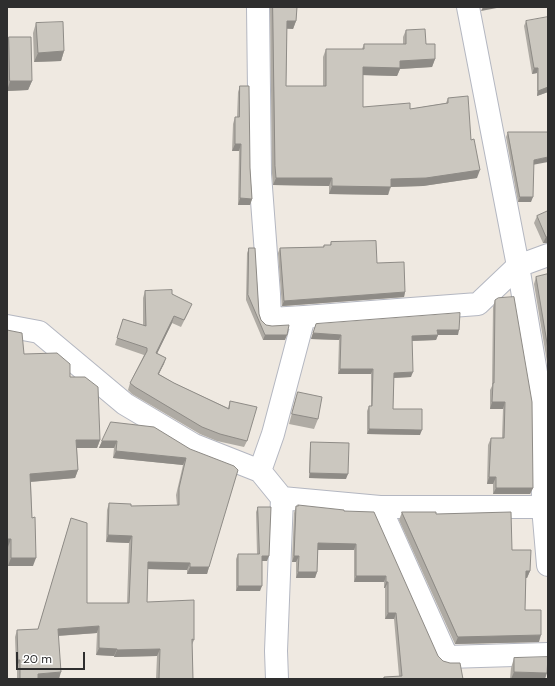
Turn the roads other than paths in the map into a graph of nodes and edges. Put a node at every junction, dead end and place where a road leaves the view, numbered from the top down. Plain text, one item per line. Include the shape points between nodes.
1 (258, 7) edge
2 (468, 7) edge
3 (548, 255) edge
4 (518, 266) junction
5 (304, 318) junction
6 (7, 326) edge
7 (545, 408) edge
8 (260, 471) junction
9 (282, 498) junction
10 (380, 507) junction
11 (546, 507) edge
12 (548, 565) edge
13 (548, 654) edge
14 (277, 679) edge

1 - 5 street via 260,174 270,319
2 - 4 street
3 - 4 street
4 - 5 street via 478,304
4 - 7 street
5 - 8 street
6 - 8 street via 39,332 125,404 194,445
7 - 11 street
8 - 9 street
9 - 10 street
9 - 14 street
10 - 11 street
10 - 13 street via 447,658
11 - 12 street

